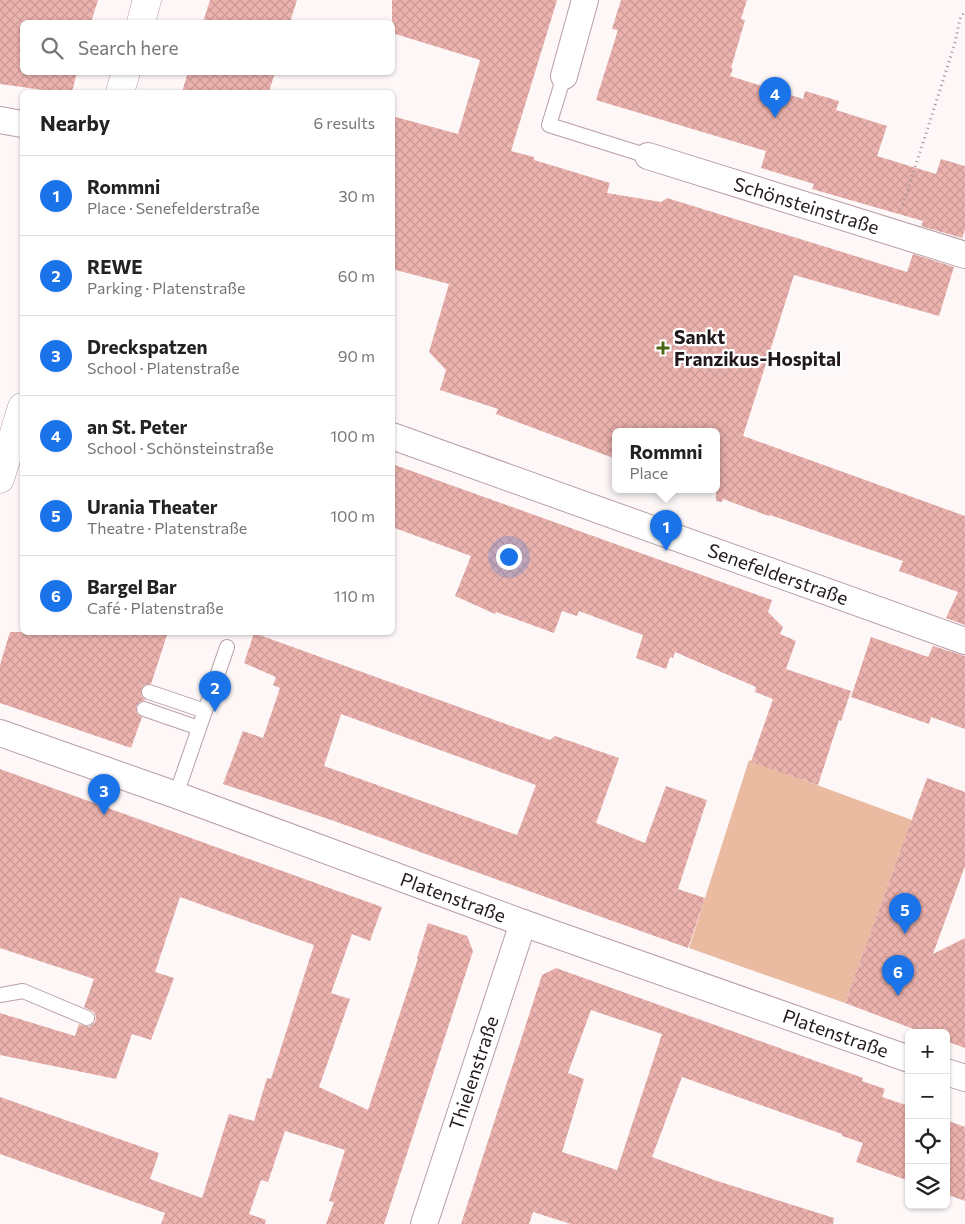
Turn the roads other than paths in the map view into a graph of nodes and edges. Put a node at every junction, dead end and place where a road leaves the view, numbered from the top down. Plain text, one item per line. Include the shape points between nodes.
1 (147, 0) edge
2 (585, 0) edge
3 (142, 20) edge
4 (125, 75) edge
5 (564, 76) joint
6 (121, 90) edge
7 (0, 120) edge
8 (20, 124) edge
9 (648, 156) joint
10 (965, 255) edge
11 (20, 414) edge
12 (395, 437) edge
13 (0, 479) edge
14 (965, 641) edge
15 (227, 647) dead end
16 (149, 692) dead end
17 (144, 709) dead end
18 (205, 711) junction
19 (199, 728) junction
20 (0, 733) edge
21 (176, 795) junction
22 (523, 923) junction
23 (0, 995) edge
24 (87, 1018) dead end
25 (905, 1058) edge
26 (950, 1073) edge
27 (965, 1078) edge
28 (424, 1224) edge

1 - 3 main road
2 - 5 street
4 - 6 main road
5 - 9 lane via 549,125
7 - 8 street
9 - 10 street, Schönsteinstraße
11 - 13 main road
12 - 14 street, Senefelderstraße
15 - 18 lane
16 - 18 lane
17 - 19 lane
18 - 19 lane
19 - 21 lane
20 - 21 street, Platenstraße
21 - 22 street, Platenstraße
22 - 25 street, Platenstraße
22 - 28 street, Thielenstraße
23 - 24 lane via 22,990
26 - 27 street

